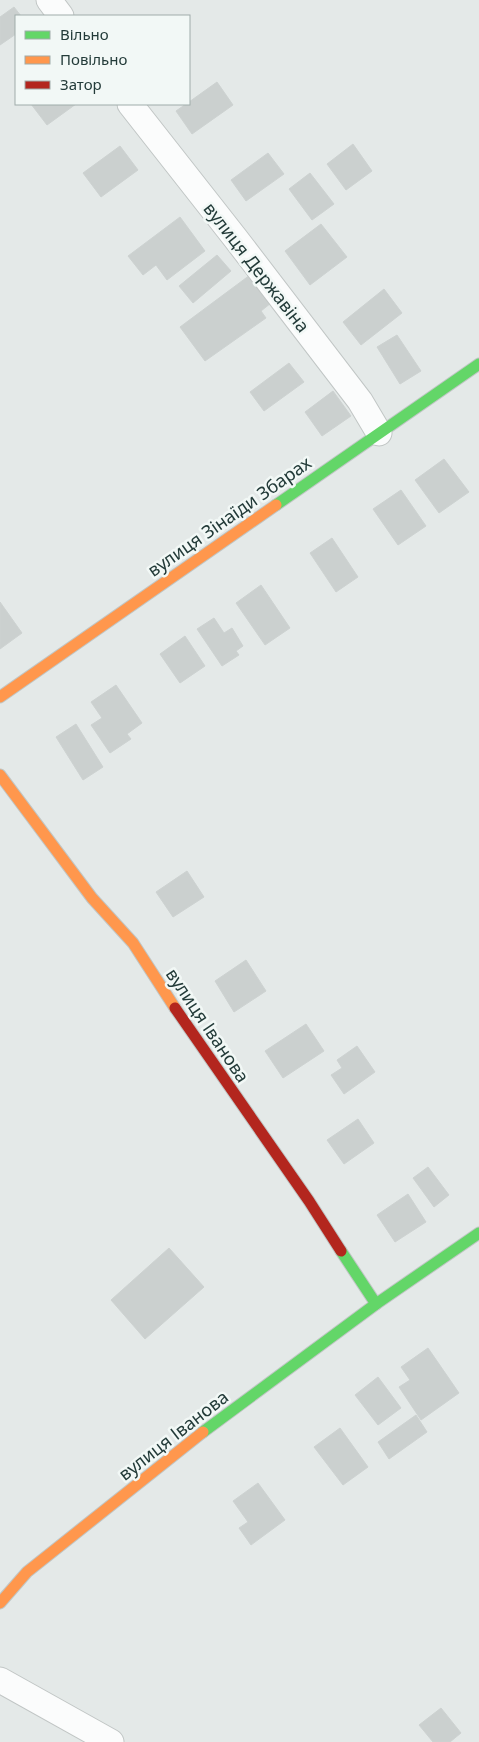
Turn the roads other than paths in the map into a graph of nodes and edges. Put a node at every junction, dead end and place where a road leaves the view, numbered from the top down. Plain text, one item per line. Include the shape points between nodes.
1 (49, 0) edge
2 (60, 15) edge
3 (131, 105) edge
4 (479, 364) edge
5 (379, 433) junction
6 (0, 697) edge
7 (0, 775) edge
8 (479, 1234) edge
9 (376, 1304) junction
10 (0, 1603) edge
11 (0, 1680) edge
12 (111, 1742) edge

1 - 2 street
3 - 5 street, вулиця Державіна via 360,401
4 - 5 street, вулиця Зінаїди Збарах
5 - 6 street, вулиця Зінаїди Збарах
7 - 9 street, вулиця Іванова via 92,898 133,943
8 - 9 street, вулиця Іванова
9 - 10 street, вулиця Іванова via 195,1438 27,1572
11 - 12 street

